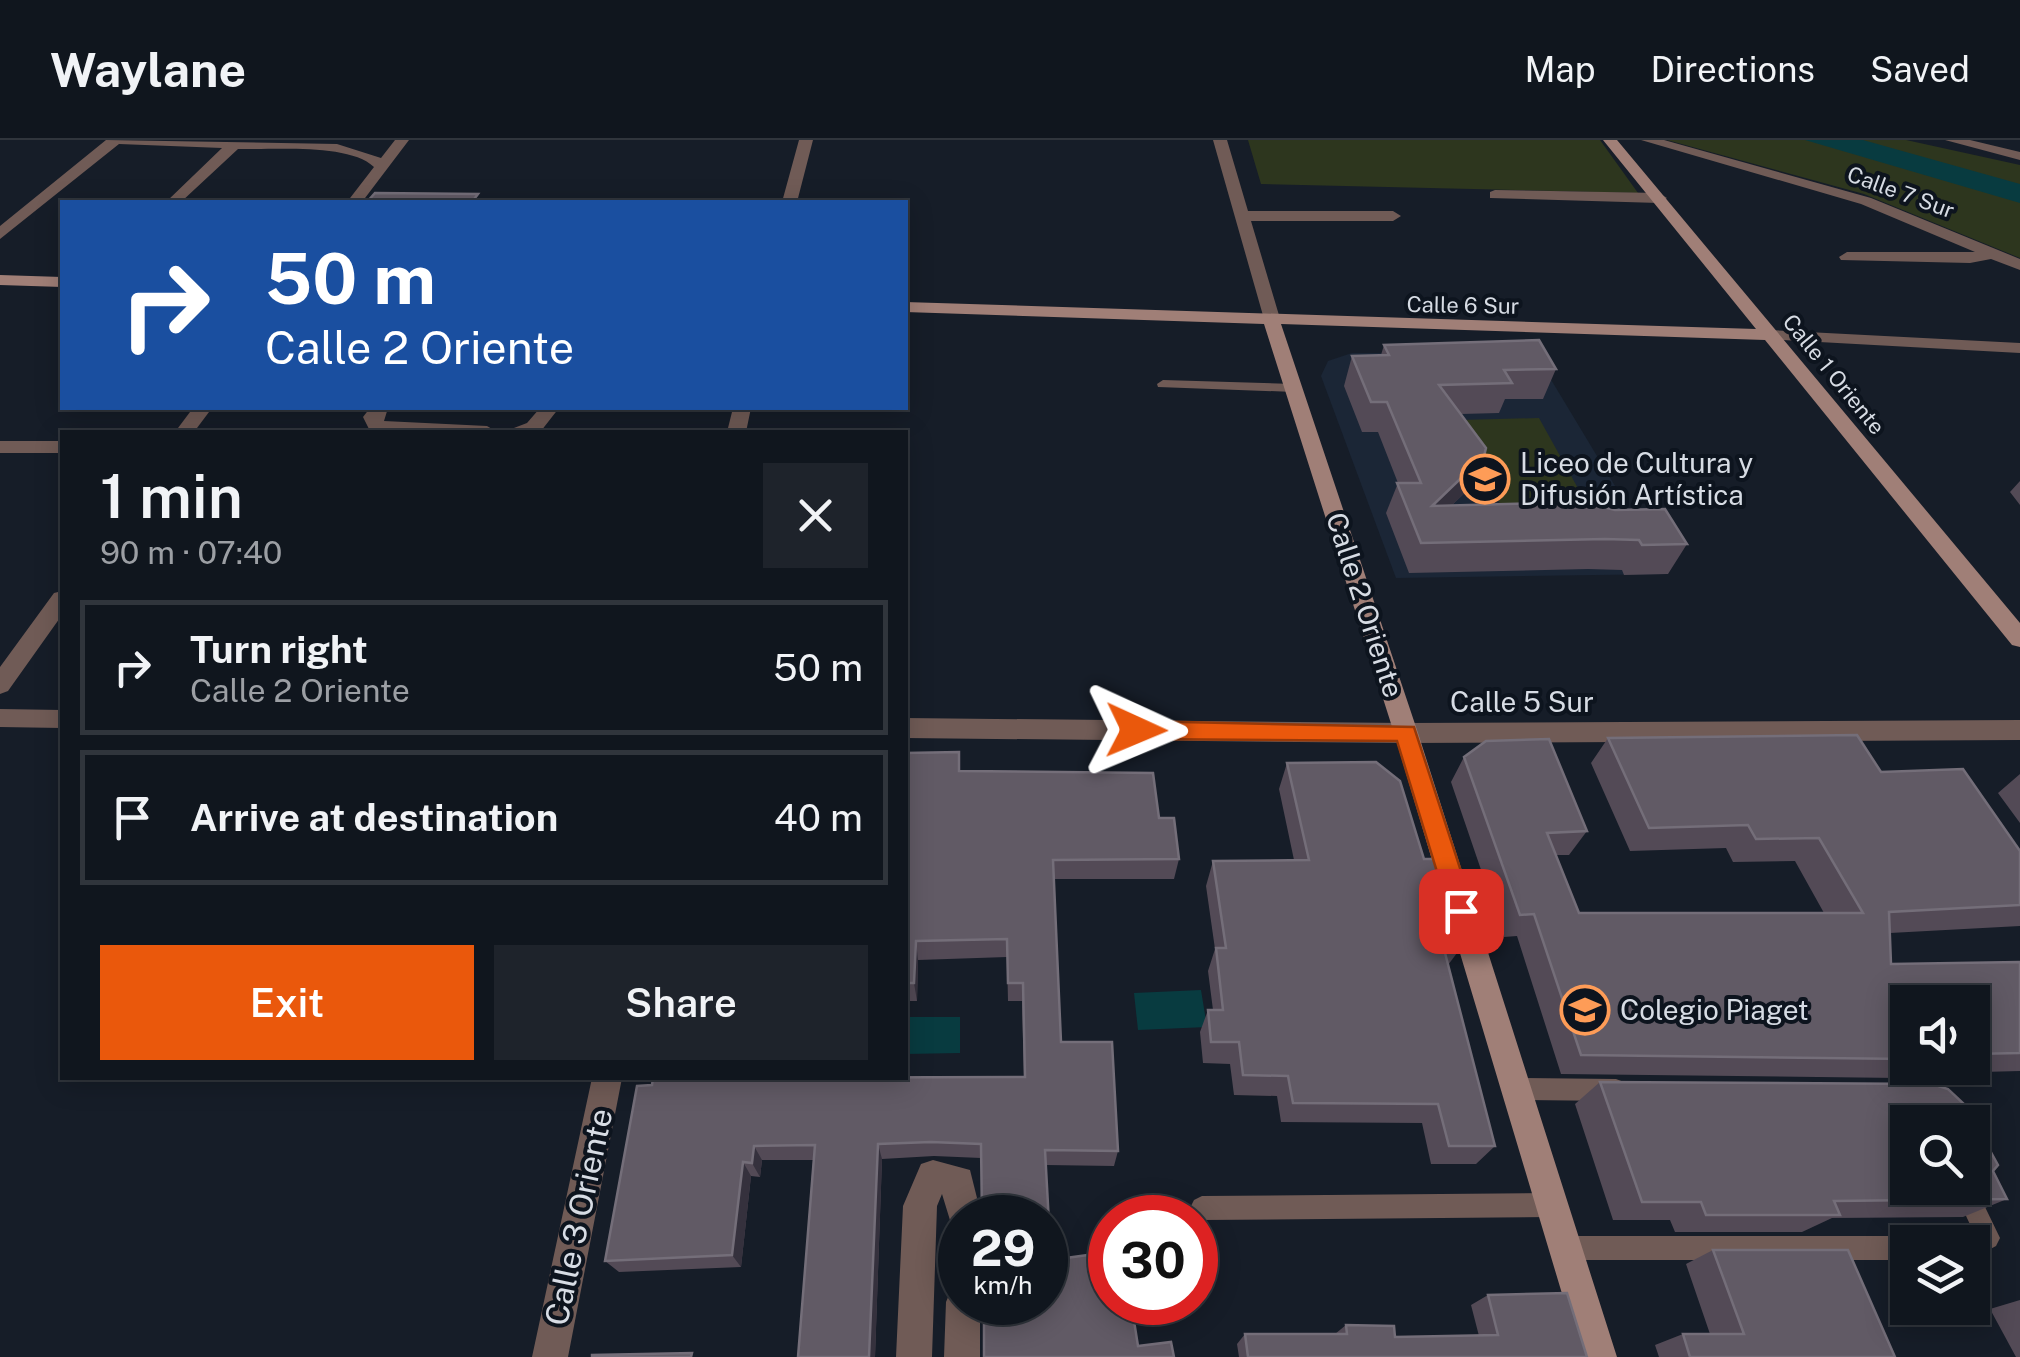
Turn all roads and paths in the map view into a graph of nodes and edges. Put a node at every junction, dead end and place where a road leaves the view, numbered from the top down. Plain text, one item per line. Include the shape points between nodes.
1 (117, 140) edge
2 (402, 140) edge
3 (806, 140) edge
4 (1220, 140) edge
5 (1610, 140) edge
6 (1648, 140) edge
7 (1952, 140) edge
8 (237, 142) edge
9 (2020, 156) edge
10 (382, 166) junction
11 (1495, 196) dead end
12 (1659, 198) junction
13 (175, 200) edge
14 (356, 200) edge
15 (790, 200) edge
16 (1244, 216) junction
17 (1393, 216) dead end
18 (0, 234) edge
19 (1994, 253) junction
20 (1847, 258) dead end
21 (2020, 265) edge
22 (0, 280) edge
23 (60, 282) edge
24 (908, 307) edge
25 (1272, 322) junction
26 (1770, 336) junction
27 (2020, 348) edge
28 (1163, 384) dead end
29 (1294, 388) junction
30 (201, 410) edge
31 (548, 410) edge
32 (373, 422) edge
33 (186, 430) edge
34 (464, 430) edge
35 (533, 430) edge
36 (0, 447) edge
37 (60, 447) edge
38 (60, 602) edge
39 (2020, 639) edge
40 (0, 685) edge
41 (0, 718) edge
42 (60, 719) edge
43 (908, 728) edge
44 (2020, 730) edge
45 (1406, 733) junction
46 (608, 1080) edge
47 (1516, 1089) junction
48 (1640, 1090) edge
49 (961, 1195) edge
50 (1552, 1206) junction
51 (1218, 1208) edge
52 (1566, 1248) junction
53 (1890, 1248) edge
54 (963, 1325) edge
55 (550, 1357) edge
56 (914, 1357) edge
57 (962, 1357) edge
58 (1600, 1357) edge

1 - 8 street
1 - 18 street
2 - 10 street
3 - 15 street
4 - 16 street, Calle 2 Oriente
5 - 12 street, Calle 1 Oriente
6 - 19 street, Calle 7 Sur via 1866,202
7 - 9 street
8 - 10 street via 354,150
8 - 13 street
10 - 14 street
11 - 12 street
12 - 26 street, Calle 1 Oriente
16 - 17 street
16 - 25 street, Calle 2 Oriente
19 - 20 street
19 - 21 street, Calle 7 Sur
22 - 23 street
24 - 25 street, Calle 6 Sur
25 - 26 street, Calle 6 Sur
25 - 29 street, Calle 2 Oriente
26 - 27 street, Calle 6 Sur
26 - 39 street, Calle 1 Oriente
28 - 29 lane
29 - 45 street, Calle 2 Oriente
30 - 33 street
31 - 35 street
32 - 34 street
36 - 37 street
38 - 40 street
41 - 42 street
43 - 45 street, Calle 5 Sur
44 - 45 street, Calle 5 Sur
45 - 47 street, Calle 2 Oriente
46 - 55 street, Calle 3 Oriente
47 - 48 lane
47 - 50 street, Calle 2 Oriente
49 - 56 street via 958,1182 933,1176 920,1206
50 - 51 lane
50 - 52 street, Calle 2 Oriente
52 - 53 lane
52 - 58 street, Calle 2 Oriente
54 - 57 street

